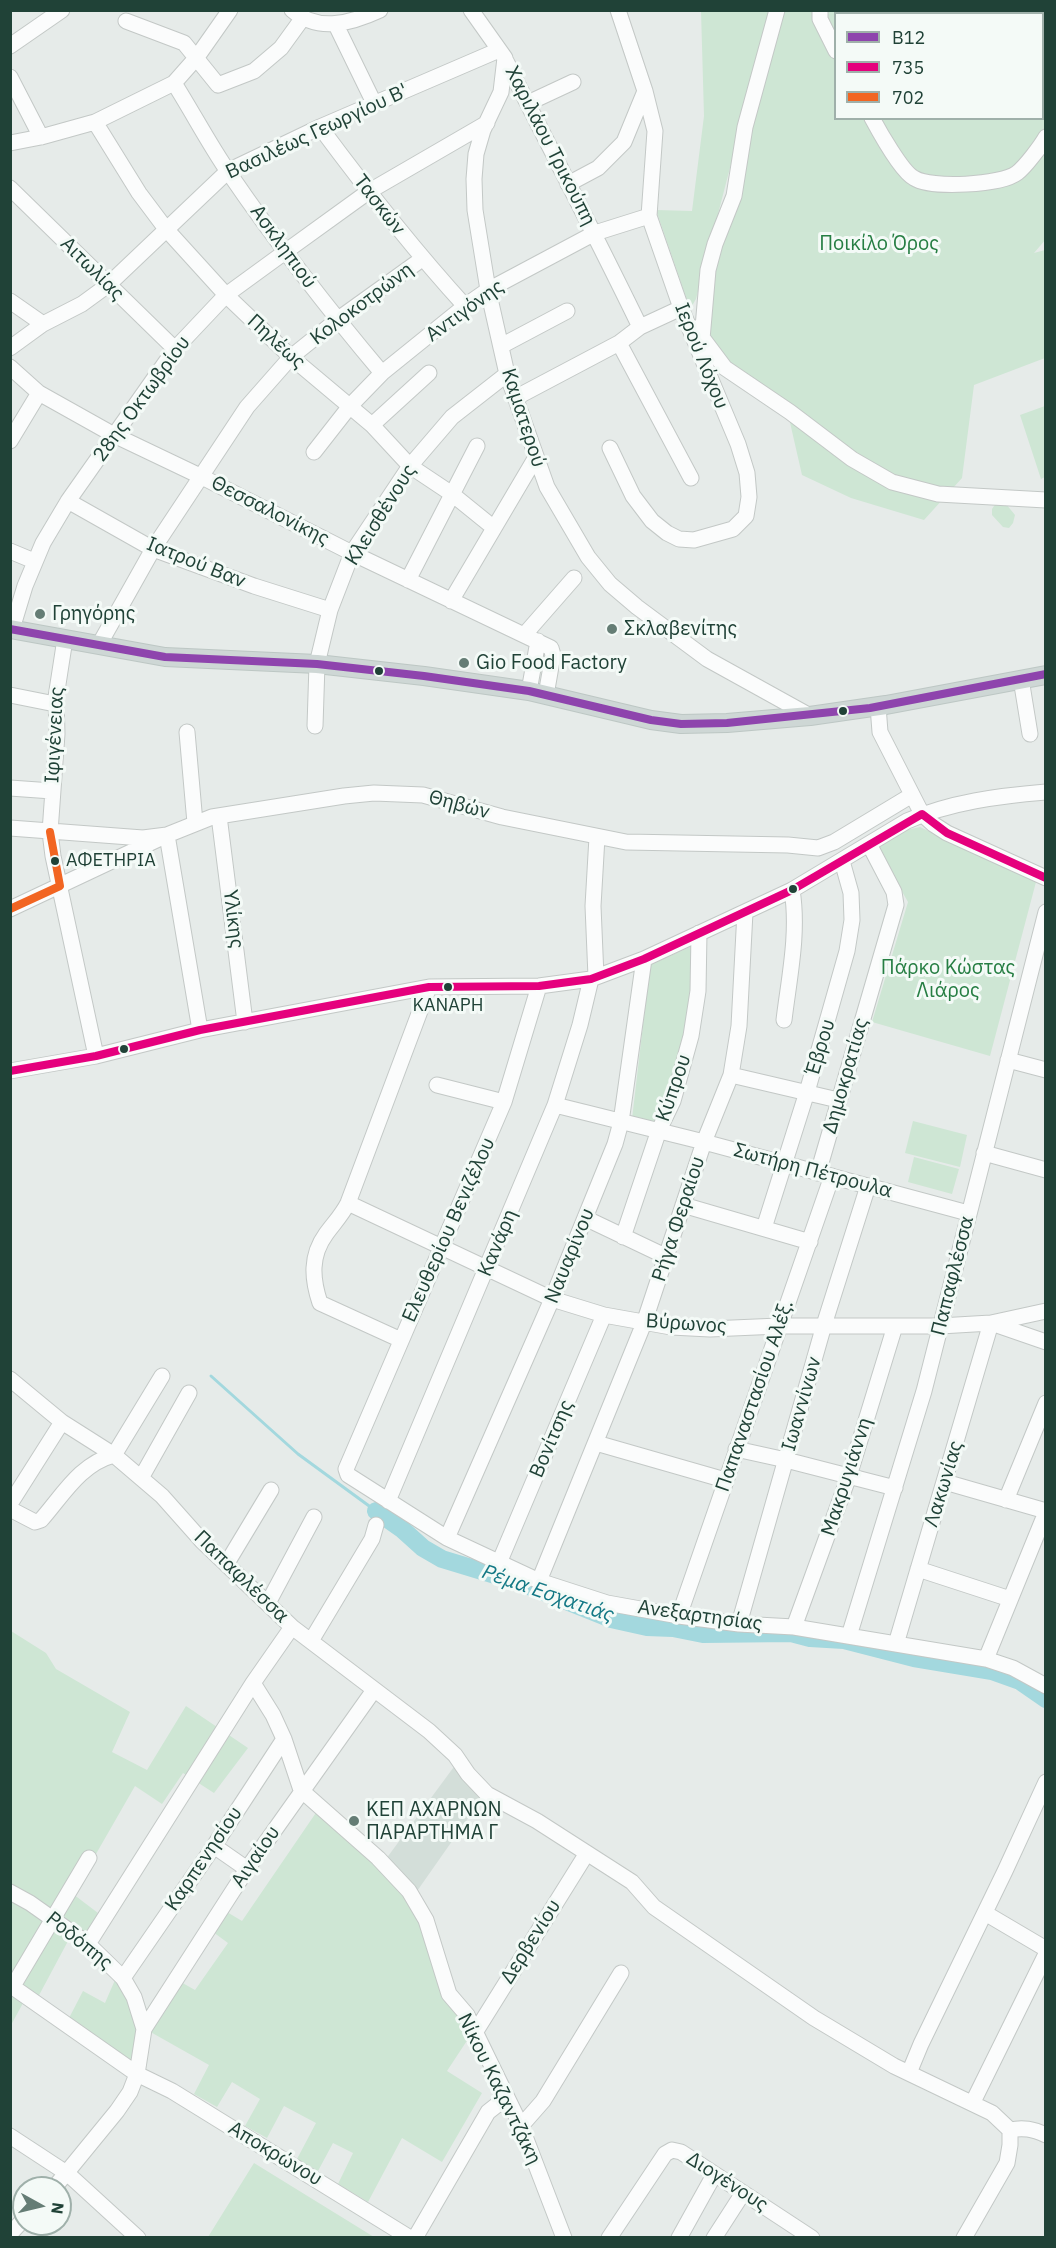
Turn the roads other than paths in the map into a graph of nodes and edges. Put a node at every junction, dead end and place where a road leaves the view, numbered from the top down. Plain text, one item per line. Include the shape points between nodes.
1 (62, 10) edge
2 (230, 10) edge
3 (380, 10) edge
4 (471, 10) edge
5 (618, 10) edge
6 (777, 10) edge
7 (819, 10) edge
8 (297, 15) edge
9 (126, 21) dead end
10 (336, 26) junction
11 (10, 45) edge
12 (834, 47) edge
13 (502, 54) junction
14 (197, 57) junction
15 (10, 77) edge
16 (573, 82) dead end
17 (174, 83) junction
18 (645, 91) junction
19 (374, 103) junction
20 (528, 103) junction
21 (873, 120) edge
22 (95, 122) junction
23 (487, 123) junction
24 (320, 127) junction
25 (1046, 137) edge
26 (41, 138) junction
27 (10, 143) edge
28 (228, 171) junction
29 (568, 184) junction
30 (10, 188) edge
31 (368, 192) junction
32 (649, 216) junction
33 (166, 229) junction
34 (595, 233) junction
35 (285, 252) junction
36 (422, 259) junction
37 (108, 285) junction
38 (488, 290) junction
39 (226, 296) junction
40 (10, 301) edge
41 (465, 306) junction
42 (681, 308) junction
43 (567, 311) dead end
44 (337, 320) junction
45 (43, 324) junction
46 (640, 327) junction
47 (702, 339) junction
48 (619, 343) junction
49 (501, 346) junction
50 (10, 348) edge
51 (175, 349) junction
52 (291, 357) junction
53 (10, 367) edge
54 (429, 373) dead end
55 (382, 374) junction
56 (507, 374) junction
57 (39, 393) junction
58 (515, 398) junction
59 (350, 406) junction
60 (372, 425) junction
61 (114, 435) junction
62 (10, 441) edge
63 (477, 446) dead end
64 (610, 448) dead end
65 (314, 452) dead end
66 (536, 458) junction
67 (410, 466) junction
68 (202, 477) junction
69 (691, 478) dead end
70 (452, 494) junction
71 (1046, 500) edge
72 (69, 501) junction
73 (494, 528) junction
74 (153, 549) junction
75 (10, 551) edge
76 (352, 553) junction
77 (34, 561) junction
78 (574, 578) dead end
79 (408, 580) junction
80 (452, 601) junction
81 (330, 609) junction
82 (11, 629) edge
83 (532, 638) junction
84 (65, 639) junction
85 (99, 645) junction
86 (316, 664) junction
87 (1044, 675) edge
88 (1020, 679) junction
89 (537, 694) junction
90 (10, 695) edge
91 (55, 704) junction
92 (878, 706) junction
93 (810, 716) junction
94 (315, 726) dead end
95 (187, 732) dead end
96 (1030, 734) dead end
97 (10, 788) edge
98 (52, 791) junction
99 (1046, 792) edge
100 (912, 795) junction
101 (922, 814) junction
102 (219, 816) junction
103 (195, 824) junction
104 (10, 828) edge
105 (50, 832) junction
106 (167, 836) junction
107 (597, 837) junction
108 (869, 844) junction
109 (842, 861) junction
110 (1046, 878) edge
111 (60, 886) junction
112 (792, 890) junction
113 (10, 909) edge
114 (745, 912) junction
115 (1046, 912) edge
116 (699, 933) junction
117 (644, 959) junction
118 (593, 978) junction
119 (539, 986) junction
120 (429, 987) junction
121 (784, 1020) dead end
122 (245, 1022) junction
123 (200, 1030) junction
124 (96, 1056) junction
125 (1008, 1059) junction
126 (1046, 1070) edge
127 (10, 1071) edge
128 (731, 1075) junction
129 (437, 1085) dead end
130 (807, 1092) junction
131 (838, 1100) junction
132 (504, 1102) junction
133 (555, 1106) junction
134 (621, 1122) junction
135 (659, 1130) junction
136 (704, 1142) junction
137 (984, 1153) junction
138 (784, 1165) junction
139 (1046, 1170) edge
140 (825, 1175) junction
141 (868, 1186) junction
142 (348, 1203) junction
143 (683, 1204) junction
144 (968, 1214) junction
145 (585, 1218) junction
146 (764, 1228) junction
147 (623, 1237) junction
148 (810, 1242) junction
149 (440, 1247) junction
150 (667, 1257) junction
151 (487, 1270) junction
152 (552, 1299) junction
153 (1046, 1311) edge
154 (604, 1315) junction
155 (644, 1323) junction
156 (991, 1323) junction
157 (824, 1325) junction
158 (779, 1326) junction
159 (895, 1326) junction
160 (940, 1326) junction
161 (401, 1340) junction
162 (1046, 1342) edge
163 (162, 1376) dead end
164 (11, 1380) edge
165 (189, 1393) dead end
166 (1046, 1403) edge
167 (62, 1422) junction
168 (596, 1443) junction
169 (736, 1449) junction
170 (114, 1455) junction
171 (786, 1460) junction
172 (346, 1469) joint
173 (849, 1476) junction
174 (141, 1478) junction
175 (725, 1480) junction
176 (945, 1482) junction
177 (895, 1488) junction
178 (271, 1490) dead end
179 (1006, 1500) junction
180 (388, 1501) junction
181 (10, 1504) edge
182 (10, 1509) edge
183 (1046, 1512) edge
184 (314, 1517) dead end
185 (376, 1525) dead end
186 (447, 1538) junction
187 (227, 1563) junction
188 (499, 1563) junction
189 (918, 1569) junction
190 (539, 1581) junction
191 (1010, 1599) junction
192 (268, 1603) junction
193 (679, 1616) junction
194 (739, 1624) junction
195 (292, 1627) junction
196 (794, 1627) junction
197 (849, 1636) junction
198 (311, 1641) junction
199 (896, 1644) junction
200 (986, 1659) junction
201 (253, 1683) junction
202 (1046, 1686) edge
203 (374, 1690) junction
204 (284, 1739) junction
205 (1046, 1782) edge
206 (302, 1790) junction
207 (214, 1846) junction
208 (586, 1852) junction
209 (89, 1858) dead end
210 (247, 1869) junction
211 (10, 1892) edge
212 (985, 1913) junction
213 (53, 1920) junction
214 (88, 1944) junction
215 (1046, 1949) edge
216 (1046, 1954) edge
217 (621, 1974) dead end
218 (123, 1978) junction
219 (12, 1986) edge
220 (144, 2029) junction
221 (476, 2031) junction
222 (909, 2073) junction
223 (137, 2074) junction
224 (507, 2097) junction
225 (973, 2103) junction
226 (521, 2126) junction
227 (1010, 2130) junction
228 (1046, 2135) edge
229 (10, 2136) edge
230 (68, 2174) junction
231 (714, 2175) junction
232 (743, 2193) junction
233 (802, 2235) edge
234 (138, 2238) edge
235 (412, 2238) edge
236 (564, 2238) edge
237 (609, 2238) edge
238 (680, 2238) edge
239 (714, 2238) edge
240 (964, 2238) edge

1 - 11 street
2 - 14 street
3 - 10 street
4 - 13 street
5 - 18 street, Ιερού Λόχου
6 - 47 street via 745,127 734,196 708,270
7 - 12 street
8 - 10 street
8 - 14 street via 281,48 254,71 218,85
9 - 14 street via 184,43
10 - 19 street
13 - 19 street, Βασιλέως Γεωργίου Β'
13 - 20 street, Χαριλάου Τρικούπη
13 - 23 street, Καματερού via 501,92
14 - 17 street
15 - 26 street
16 - 20 street
17 - 22 street
17 - 28 street, Ασκληπιού
18 - 29 street via 624,142 598,168
18 - 32 street, Ιερού Λόχου via 655,131
19 - 24 street, Βασιλέως Γεωργίου Β'
20 - 29 street, Χαριλάου Τρικούπη
21 - 25 street via 913,178 937,185 986,183 1016,174
22 - 26 street
22 - 33 street, Πηλέως
23 - 31 street, 28ης Οκτωβρίου
23 - 38 street, Καματερού via 476,154 474,179
24 - 28 street, Βασιλέως Γεωργίου Β'
24 - 31 street, Τασκών
26 - 27 street
28 - 33 street, Βασιλέως Γεωργίου Β'
28 - 35 street, Ασκληπιού
29 - 34 street, Χαριλάου Τρικούπη
30 - 37 street, Αιτωλίας
31 - 35 street, 28ης Οκτωβρίου
31 - 36 street, Τασκών
32 - 34 street, Αντιγόνης
32 - 42 street, Ιερού Λόχου
33 - 37 street, Βασιλέως Γεωργίου Β'
33 - 39 street, Πηλέως
34 - 38 street, Αντιγόνης
34 - 46 street, Χαριλάου Τρικούπη
35 - 39 street, 28ης Οκτωβρίου
35 - 44 street, Ασκληπιού
36 - 41 street, Τασκών
36 - 44 street, Κολοκοτρώνη
37 - 45 street, Βασιλέως Γεωργίου Β'
37 - 51 street, Αιτωλίας
38 - 41 street, Αντιγόνης
38 - 49 street, Καματερού
39 - 51 street, 28ης Οκτωβρίου
39 - 52 street, Πηλέως
40 - 45 street
41 - 55 street, Αντιγόνης
42 - 46 street
42 - 47 street
42 - 64 street, Ιερού Λόχου via 747,472 746,516 733,529 694,540 679,539 652,520 633,496
43 - 49 street
44 - 52 street, Κολοκοτρώνη
44 - 55 street, Ασκληπιού
45 - 50 street, Βασιλέως Γεωργίου Β'
46 - 48 street
47 - 71 street via 737,378 852,459 892,482 946,495
48 - 58 street
48 - 69 street
49 - 56 street, Καματερού
51 - 61 street, 28ης Οκτωβρίου
52 - 59 street, Πηλέως
52 - 68 street, Κολοκοτρώνη via 247,407
53 - 57 street, Θεσσαλονίκης
54 - 60 street
55 - 59 street, Αντιγόνης
56 - 58 street, Καματερού
56 - 67 street, Κλεισθένους via 452,417
57 - 61 street, Θεσσαλονίκης
57 - 62 street
58 - 66 street, Καματερού
59 - 60 street, Πηλέως
59 - 65 street, Αντιγόνης
60 - 67 street, Πηλέως
61 - 68 street, Θεσσαλονίκης
61 - 72 street, 28ης Οκτωβρίου
63 - 70 street
66 - 73 street
66 - 93 street, Καματερού via 547,488 573,534 610,584 707,659
67 - 70 street, Πηλέως
67 - 76 street, Κλεισθένους
68 - 74 street, Κολοκοτρώνη
68 - 76 street, Θεσσαλονίκης
70 - 73 street, Πηλέως
70 - 79 street
72 - 74 street, Ιατρού Βαν
72 - 77 street, 28ης Οκτωβρίου
73 - 80 street
74 - 81 street, Ιατρού Βαν
74 - 85 street, Κολοκοτρώνη
75 - 77 street
76 - 79 street, Θεσσαλονίκης
76 - 81 street, Κλεισθένους
77 - 82 street, 28ης Οκτωβρίου
78 - 83 street
79 - 80 street, Θεσσαλονίκης
80 - 83 street, Θεσσαλονίκης
81 - 86 street, Κλεισθένους
82 - 84 main road
83 - 89 street via 553,653
84 - 85 main road
84 - 91 street, Ιφιγένειας
85 - 86 main road via 165,657
86 - 89 main road
86 - 94 street, Κλεισθένους
87 - 88 main road
88 - 92 main road
88 - 96 street
89 - 93 main road via 669,723
90 - 91 street
91 - 98 street, Ιφιγένειας via 57,734
92 - 93 main road
92 - 100 street via 880,732
95 - 103 street
97 - 98 street
98 - 105 street, Ιφιγένειας
99 - 101 street via 1002,796
100 - 101 street
100 - 107 street, Θηβών via 818,848 660,844
101 - 108 street
101 - 110 street via 947,833
102 - 103 street, Θηβών
102 - 107 street, Θηβών via 344,796 405,793
102 - 122 street, Υλίκης
103 - 106 street, Θηβών
104 - 105 street
105 - 106 street
105 - 111 street, Ιφιγένειας
106 - 111 street, Θηβών
106 - 123 street
107 - 118 street, Κανάρη
108 - 109 street
108 - 131 street, Δημοκρατίας via 894,892 896,905
109 - 112 street
109 - 130 street, Έβρου via 851,893 848,951
111 - 113 street, Θηβών
111 - 124 street
112 - 114 street
112 - 121 street via 793,947
114 - 116 street
114 - 128 street, Ρήγα Φεραίου via 739,1026
115 - 125 street, Παπαφλέσσα
116 - 117 street
116 - 135 street, Κύπρου via 692,1036 673,1101
117 - 118 street
117 - 134 street, Ναυαρίνου
118 - 119 street
118 - 133 street, Κανάρη
119 - 120 street
119 - 132 street, Ελευθερίου Βενιζέλου
120 - 122 street
120 - 142 street
122 - 123 street
123 - 124 street
124 - 127 street
125 - 126 street
125 - 137 street, Παπαφλέσσα
128 - 130 street
128 - 136 street, Ρήγα Φεραίου
129 - 132 street
130 - 131 street
130 - 138 street, Έβρου
131 - 140 street, Δημοκρατίας
132 - 149 street, Ελευθερίου Βενιζέλου
133 - 134 street, Σωτήρη Πέτρουλα
133 - 151 street, Κανάρη
134 - 135 street, Σωτήρη Πέτρουλα
134 - 145 street, Ναυαρίνου
135 - 136 street, Σωτήρη Πέτρουλα
135 - 147 street, Κύπρου
136 - 138 street, Σωτήρη Πέτρουλα
136 - 143 street, Ρήγα Φεραίου
137 - 139 street
137 - 144 street, Παπαφλέσσα
138 - 140 street, Σωτήρη Πέτρουλα
138 - 146 street, Έβρου
140 - 141 street, Σωτήρη Πέτρουλα
140 - 148 street, Παπαναστασίου Αλέξ.
141 - 144 street, Σωτήρη Πέτρουλα
141 - 157 street, Ιωαννίνων
142 - 149 street, Βύρωνος
142 - 161 street via 318,1251 313,1278 320,1303
143 - 146 street
143 - 150 street, Ρήγα Φεραίου
144 - 160 street, Παπαφλέσσα
145 - 147 street
145 - 152 street, Ναυαρίνου
146 - 148 street
147 - 150 street
148 - 158 street, Παπαναστασίου Αλέξ.
149 - 151 street, Βύρωνος
149 - 161 street, Ελευθερίου Βενιζέλου
150 - 155 street, Ρήγα Φεραίου
151 - 152 street, Βύρωνος
151 - 180 street, Κανάρη
152 - 154 street, Βύρωνος
152 - 186 street, Ναυαρίνου
153 - 156 street
154 - 155 street, Βύρωνος
154 - 188 street, Βονίτσης
155 - 158 street, Βύρωνος via 710,1329
155 - 168 street, Ρήγα Φεραίου
156 - 160 street, Βύρωνος
156 - 162 street, Βύρωνος
156 - 176 street, Λακωνίας
157 - 158 street, Βύρωνος
157 - 159 street, Βύρωνος
157 - 171 street, Ιωαννίνων
158 - 169 street, Παπαναστασίου Αλέξ.
159 - 160 street, Βύρωνος
159 - 173 street, Μακρυγιάννη
160 - 177 street, Παπαφλέσσα
161 - 172 street, Ελευθερίου Βενιζέλου
163 - 170 street
164 - 167 street, Παπαφλέσσα
165 - 174 street
166 - 179 street
167 - 170 street, Παπαφλέσσα
167 - 181 street
168 - 175 street
168 - 190 street, Ρήγα Φεραίου
169 - 171 street
169 - 175 street, Παπαναστασίου Αλέξ.
170 - 174 street, Παπαφλέσσα
170 - 182 street via 84,1470 40,1520 35,1522
171 - 173 street
171 - 194 street, Ιωαννίνων
172 - 180 street, Ανεξαρτησίας via 348,1475
173 - 177 street
173 - 196 street, Μακρυγιάννη
174 - 187 street, Παπαφλέσσα
175 - 193 street, Παπαναστασίου Αλέξ.
176 - 179 street
176 - 189 street, Λακωνίας
177 - 197 street, Παπαφλέσσα
178 - 187 street
179 - 183 street
180 - 186 street, Ανεξαρτησίας
183 - 191 street
184 - 192 street
185 - 198 street via 372,1539
186 - 188 street, Ανεξαρτησίας
187 - 192 street, Παπαφλέσσα
188 - 190 street, Ανεξαρτησίας
189 - 191 street
189 - 199 street, Λακωνίας
190 - 193 street, Ανεξαρτησίας via 607,1603
191 - 200 street
192 - 195 street, Παπαφλέσσα
193 - 194 street, Ανεξαρτησίας
194 - 196 street, Ανεξαρτησίας
195 - 198 street
195 - 201 street, Παπαφλέσσα
196 - 197 street, Ανεξαρτησίας
197 - 199 street, Ανεξαρτησίας
198 - 203 street
199 - 200 street, Ανεξαρτησίας
200 - 202 street, Ανεξαρτησίας
201 - 204 street, Νίκου Καζαντζάκη
201 - 214 street, Παπαφλέσσα
203 - 206 street, Αιγαίου
203 - 208 street via 429,1731 487,1794
204 - 206 street, Νίκου Καζαντζάκη
204 - 207 street, Καρπενησίου
205 - 212 street
206 - 210 street, Αιγαίου
206 - 221 street, Νίκου Καζαντζάκη via 378,1857 409,1891 426,1920 449,1994
207 - 210 street
207 - 218 street, Καρπενησίου
208 - 221 street, Δερβενίου
208 - 222 street via 632,1882 654,1907 814,2018
209 - 213 street
210 - 220 street, Αιγαίου
211 - 213 street, Ροδόπης
212 - 215 street
212 - 222 street
213 - 214 street, Ροδόπης
213 - 219 street
214 - 218 street, Ροδόπης
216 - 225 street
217 - 226 street via 543,2101
218 - 220 street, Ροδόπης
219 - 223 street, Αποκρώνου
220 - 223 street, Ροδόπης
221 - 224 street, Νίκου Καζαντζάκη
222 - 225 street
223 - 230 street, Ροδόπης via 117,2111
223 - 235 street, Αποκρώνου via 172,2091
224 - 226 street, Νίκου Καζαντζάκη
224 - 235 street via 488,2112
225 - 227 street via 992,2113
226 - 236 street, Νίκου Καζαντζάκη
227 - 228 street via 1034,2129
227 - 240 street via 1006,2163
229 - 230 street
230 - 234 street
231 - 232 street, Διογένους
231 - 237 street, Διογένους via 681,2152 672,2150 665,2154
231 - 238 street
232 - 233 street, Διογένους
232 - 239 street

